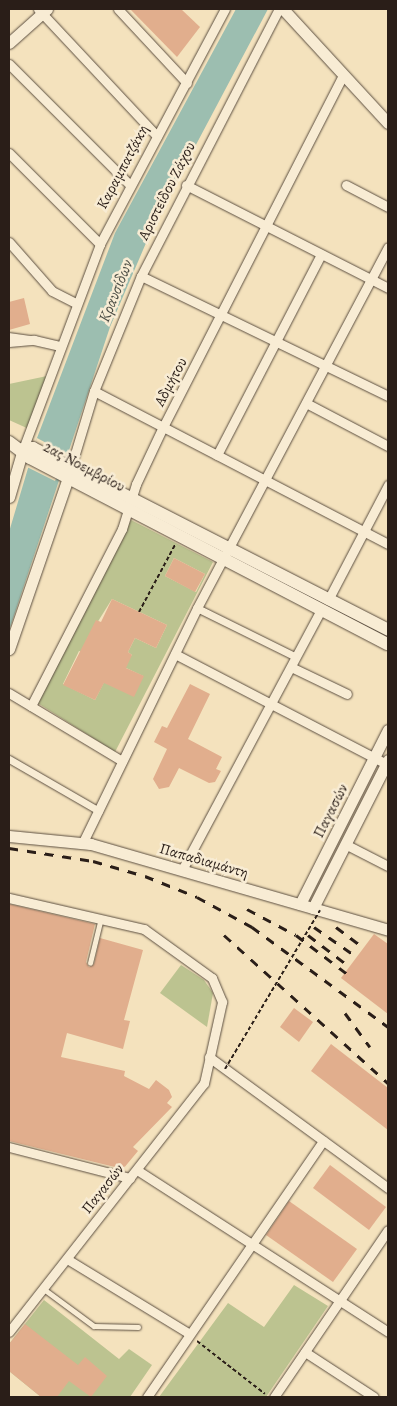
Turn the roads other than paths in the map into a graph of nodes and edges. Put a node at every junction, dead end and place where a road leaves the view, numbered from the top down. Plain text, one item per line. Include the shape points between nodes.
1 (118, 9) edge
2 (225, 9) edge
3 (281, 9) edge
4 (42, 10) edge
5 (9, 43) edge
6 (9, 64) edge
7 (344, 75) junction
8 (186, 83) junction
9 (388, 123) edge
10 (156, 136) junction
11 (9, 153) edge
12 (130, 185) junction
13 (186, 185) junction
14 (346, 185) dead end
15 (388, 207) edge
16 (267, 227) junction
17 (9, 242) edge
18 (100, 244) junction
19 (388, 248) edge
20 (321, 254) junction
21 (141, 276) junction
22 (371, 280) junction
23 (388, 288) edge
24 (76, 303) junction
25 (222, 315) junction
26 (9, 335) edge
27 (34, 340) junction
28 (276, 341) junction
29 (9, 342) edge
30 (60, 346) junction
31 (326, 365) junction
32 (94, 391) junction
33 (388, 396) edge
34 (306, 403) junction
35 (163, 427) junction
36 (9, 442) edge
37 (388, 446) edge
38 (29, 452) junction
39 (217, 455) junction
40 (65, 470) junction
41 (265, 480) junction
42 (388, 486) edge
43 (9, 497) edge
44 (130, 504) junction
45 (364, 531) junction
46 (388, 544) edge
47 (226, 553) junction
48 (324, 605) junction
49 (197, 608) junction
50 (388, 630) edge
51 (388, 644) edge
52 (9, 649) edge
53 (175, 654) junction
54 (296, 657) junction
55 (291, 667) junction
56 (9, 692) edge
57 (346, 694) dead end
58 (271, 704) junction
59 (30, 706) junction
60 (388, 730) edge
61 (374, 758) junction
62 (9, 759) edge
63 (122, 761) junction
64 (388, 763) edge
65 (99, 811) junction
66 (9, 836) edge
67 (83, 842) junction
68 (345, 844) junction
69 (388, 866) edge
70 (182, 870) junction
71 (9, 898) edge
72 (300, 904) junction
73 (316, 909) junction
74 (102, 917) junction
75 (388, 930) edge
76 (90, 963) dead end
77 (210, 1057) junction
78 (323, 1141) junction
79 (9, 1147) edge
80 (137, 1170) junction
81 (130, 1178) junction
82 (388, 1188) edge
83 (388, 1230) edge
84 (249, 1244) junction
85 (67, 1259) junction
86 (44, 1289) junction
87 (338, 1303) junction
88 (138, 1327) dead end
89 (9, 1332) edge
90 (388, 1332) edge
91 (188, 1334) junction
92 (305, 1352) junction
93 (147, 1397) edge
94 (272, 1397) edge
95 (374, 1397) edge

1 - 8 street
2 - 8 street, Καραμπατζάκη
3 - 7 street
3 - 13 street, Αριστείδου Ζάχου
4 - 5 street
4 - 10 street
6 - 12 street
7 - 9 street
7 - 16 street, Αδμήτου
8 - 10 street, Καραμπατζάκη
10 - 12 street, Καραμπατζάκη
11 - 18 street
12 - 18 street, Καραμπατζάκη
13 - 16 street
13 - 21 street, Αριστείδου Ζάχου
14 - 15 street
16 - 20 street
16 - 25 street, Αδμήτου
17 - 24 street via 52,291
18 - 24 street, Καραμπατζάκη
19 - 22 street
20 - 22 street
20 - 28 street
21 - 25 street
21 - 32 street, Αριστείδου Ζάχου
22 - 23 street
22 - 31 street
24 - 30 street, Καραμπατζάκη
25 - 28 street
25 - 35 street, Αδμήτου
26 - 27 lane via 22,334
27 - 29 street
27 - 30 street
28 - 31 street
28 - 39 street
30 - 38 street, Καραμπατζάκη
31 - 33 street
31 - 34 street
32 - 35 street
32 - 40 street, Αριστείδου Ζάχου
34 - 37 street
34 - 41 street
35 - 39 street
35 - 44 street, Αδμήτου
36 - 38 main road, 2ας Νοεμβρίου
38 - 40 main road, 2ας Νοεμβρίου
38 - 43 street
39 - 41 street
40 - 44 main road, 2ας Νοεμβρίου
40 - 52 street, Αριστείδου Ζάχου
41 - 45 street
41 - 47 street
42 - 45 street
44 - 47 main road, 2ας Νοεμβρίου
44 - 47 main road, 2ας Νοεμβρίου via 179,536
44 - 59 street, Αδμήτου
45 - 46 street
45 - 48 street
47 - 48 main road, 2ας Νοεμβρίου
47 - 49 street
48 - 50 main road, 2ας Νοεμβρίου
48 - 51 main road, 2ας Νοεμβρίου
48 - 54 street
49 - 53 street
49 - 54 street
53 - 58 street
53 - 63 street
54 - 55 street
55 - 57 street
55 - 58 street
56 - 59 street
58 - 61 street
58 - 70 street
59 - 63 street
60 - 61 street, Παγασών
61 - 64 street
61 - 72 street, Παγασών
62 - 65 street
63 - 65 street
64 - 68 street, Παγασών
65 - 67 street
66 - 67 street, Παπαδιαμάντη
67 - 70 street, Παπαδιαμάντη
68 - 69 street
68 - 73 street, Παγασών
70 - 72 street, Παπαδιαμάντη
71 - 74 street, Παγασών
72 - 73 street, Παπαδιαμάντη
73 - 75 street, Παπαδιαμάντη
74 - 76 lane
74 - 77 street, Παγασών via 155,934 214,979 222,1005
77 - 78 street
77 - 80 street, Παγασών via 204,1083
78 - 82 street
78 - 84 street
79 - 81 street
80 - 81 street, Παγασών
80 - 84 street
81 - 85 street, Παγασών
83 - 87 street
84 - 87 street
84 - 91 street
85 - 86 street, Παγασών
85 - 91 street
86 - 88 lane via 94,1326
86 - 89 street, Παγασών
87 - 90 street
87 - 92 street
91 - 93 street
92 - 94 street
92 - 95 street

